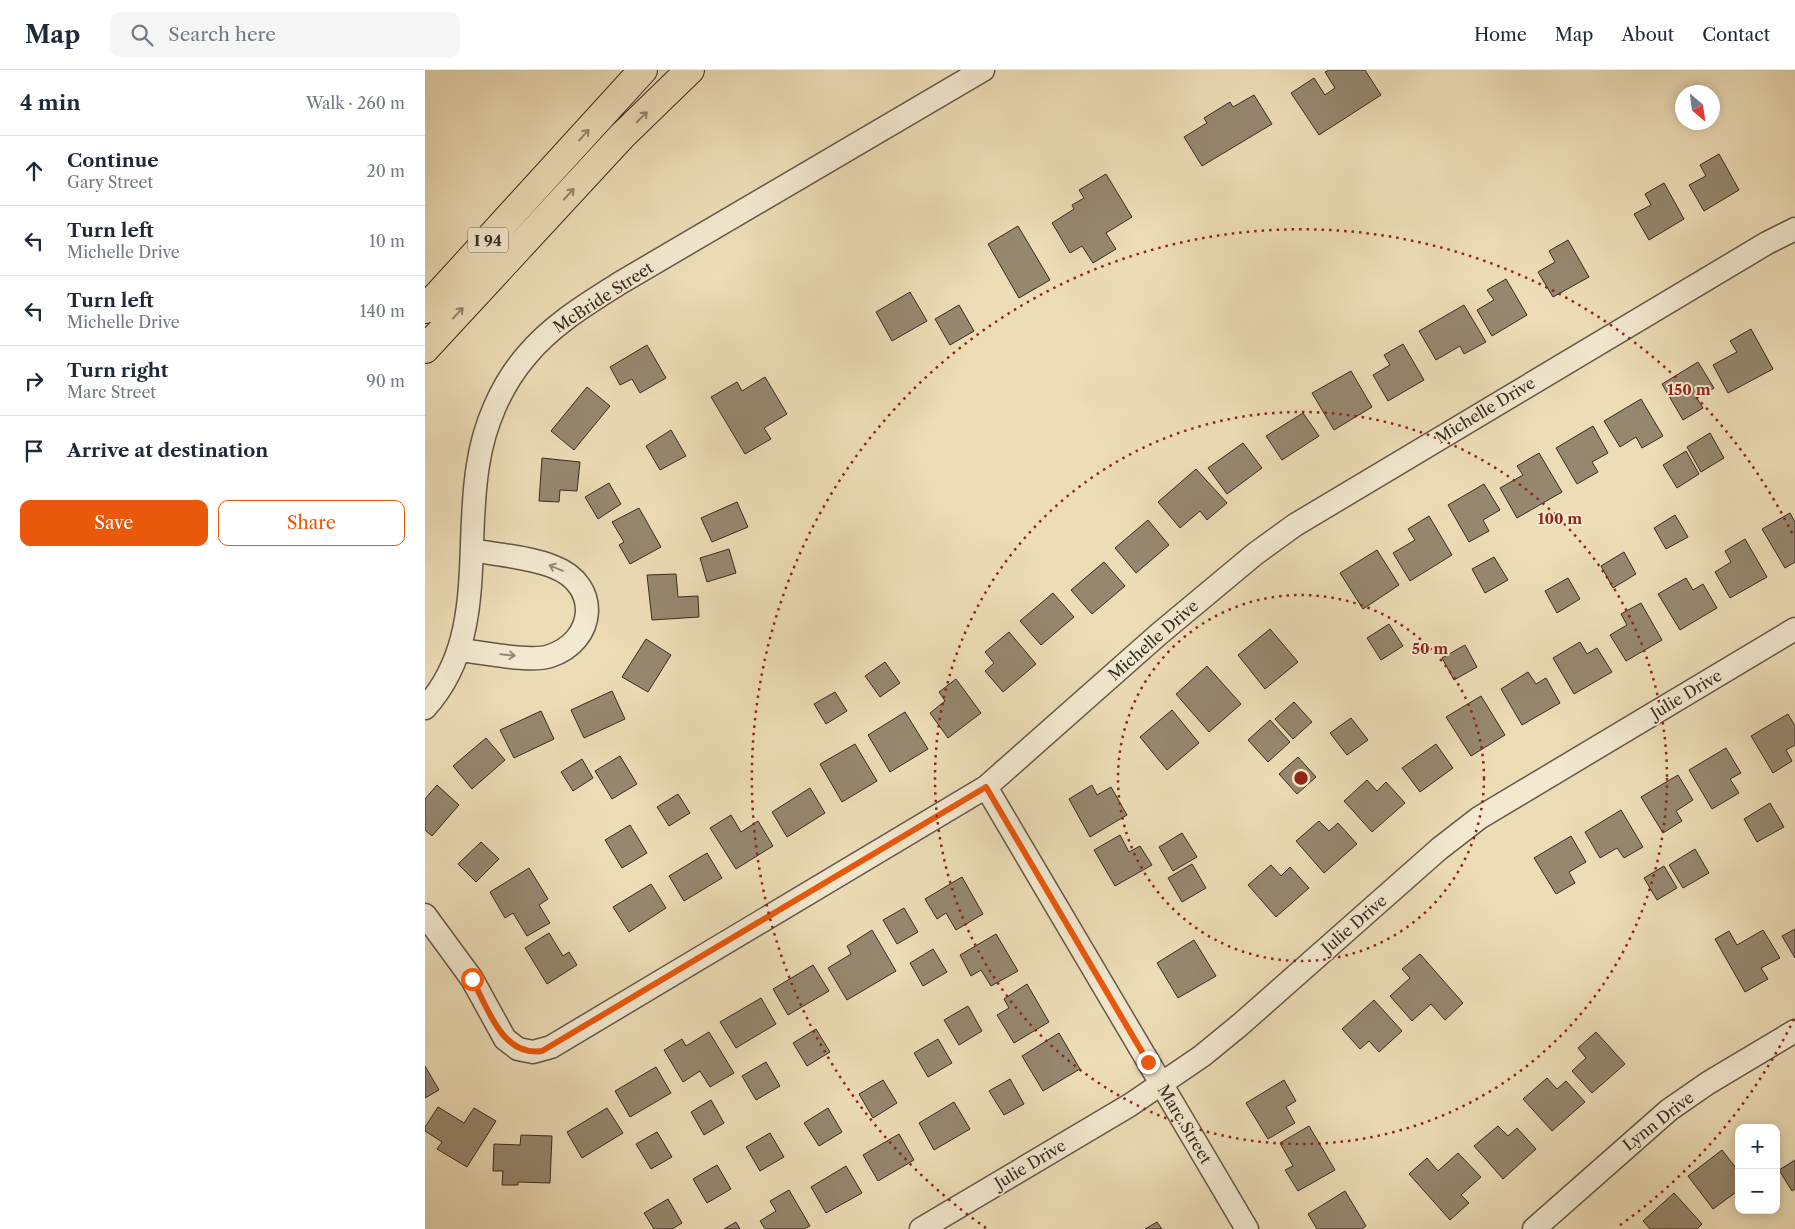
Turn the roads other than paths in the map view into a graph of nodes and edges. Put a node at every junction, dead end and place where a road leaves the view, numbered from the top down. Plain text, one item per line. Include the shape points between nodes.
1 (643, 70) edge
2 (690, 70) edge
3 (983, 70) edge
4 (1795, 229) edge
5 (425, 309) edge
6 (425, 349) edge
7 (472, 550) junction
8 (1795, 629) edge
9 (459, 650) junction
10 (425, 708) edge
11 (986, 787) junction
12 (425, 915) edge
13 (1795, 1031) edge
14 (1161, 1085) junction
15 (921, 1229) edge
16 (1247, 1229) edge
17 (1534, 1229) edge

5 -> 1 highway, I 94
6 -> 2 highway via 623,136
3 - 7 street, McBride Street via 620,283 547,333 526,355 493,410 478,465
4 - 11 street, Michelle Drive via 1295,525 1166,628
7 - 9 street, McBride Street via 469,608
9 -> 7 street via 535,658 549,656 573,644 587,622 587,603 583,592 567,574 554,566
8 - 14 street, Julie Drive via 1479,818 1439,849 1241,1024
9 - 10 street, McBride Street via 449,674
11 - 12 street, Michelle Drive via 551,1047 533,1052 518,1048 505,1039 472,979
11 - 14 street, Marc Street
13 - 17 street, Lynn Drive via 1669,1110
14 - 15 street, Julie Drive
14 - 16 street, Marc Street

